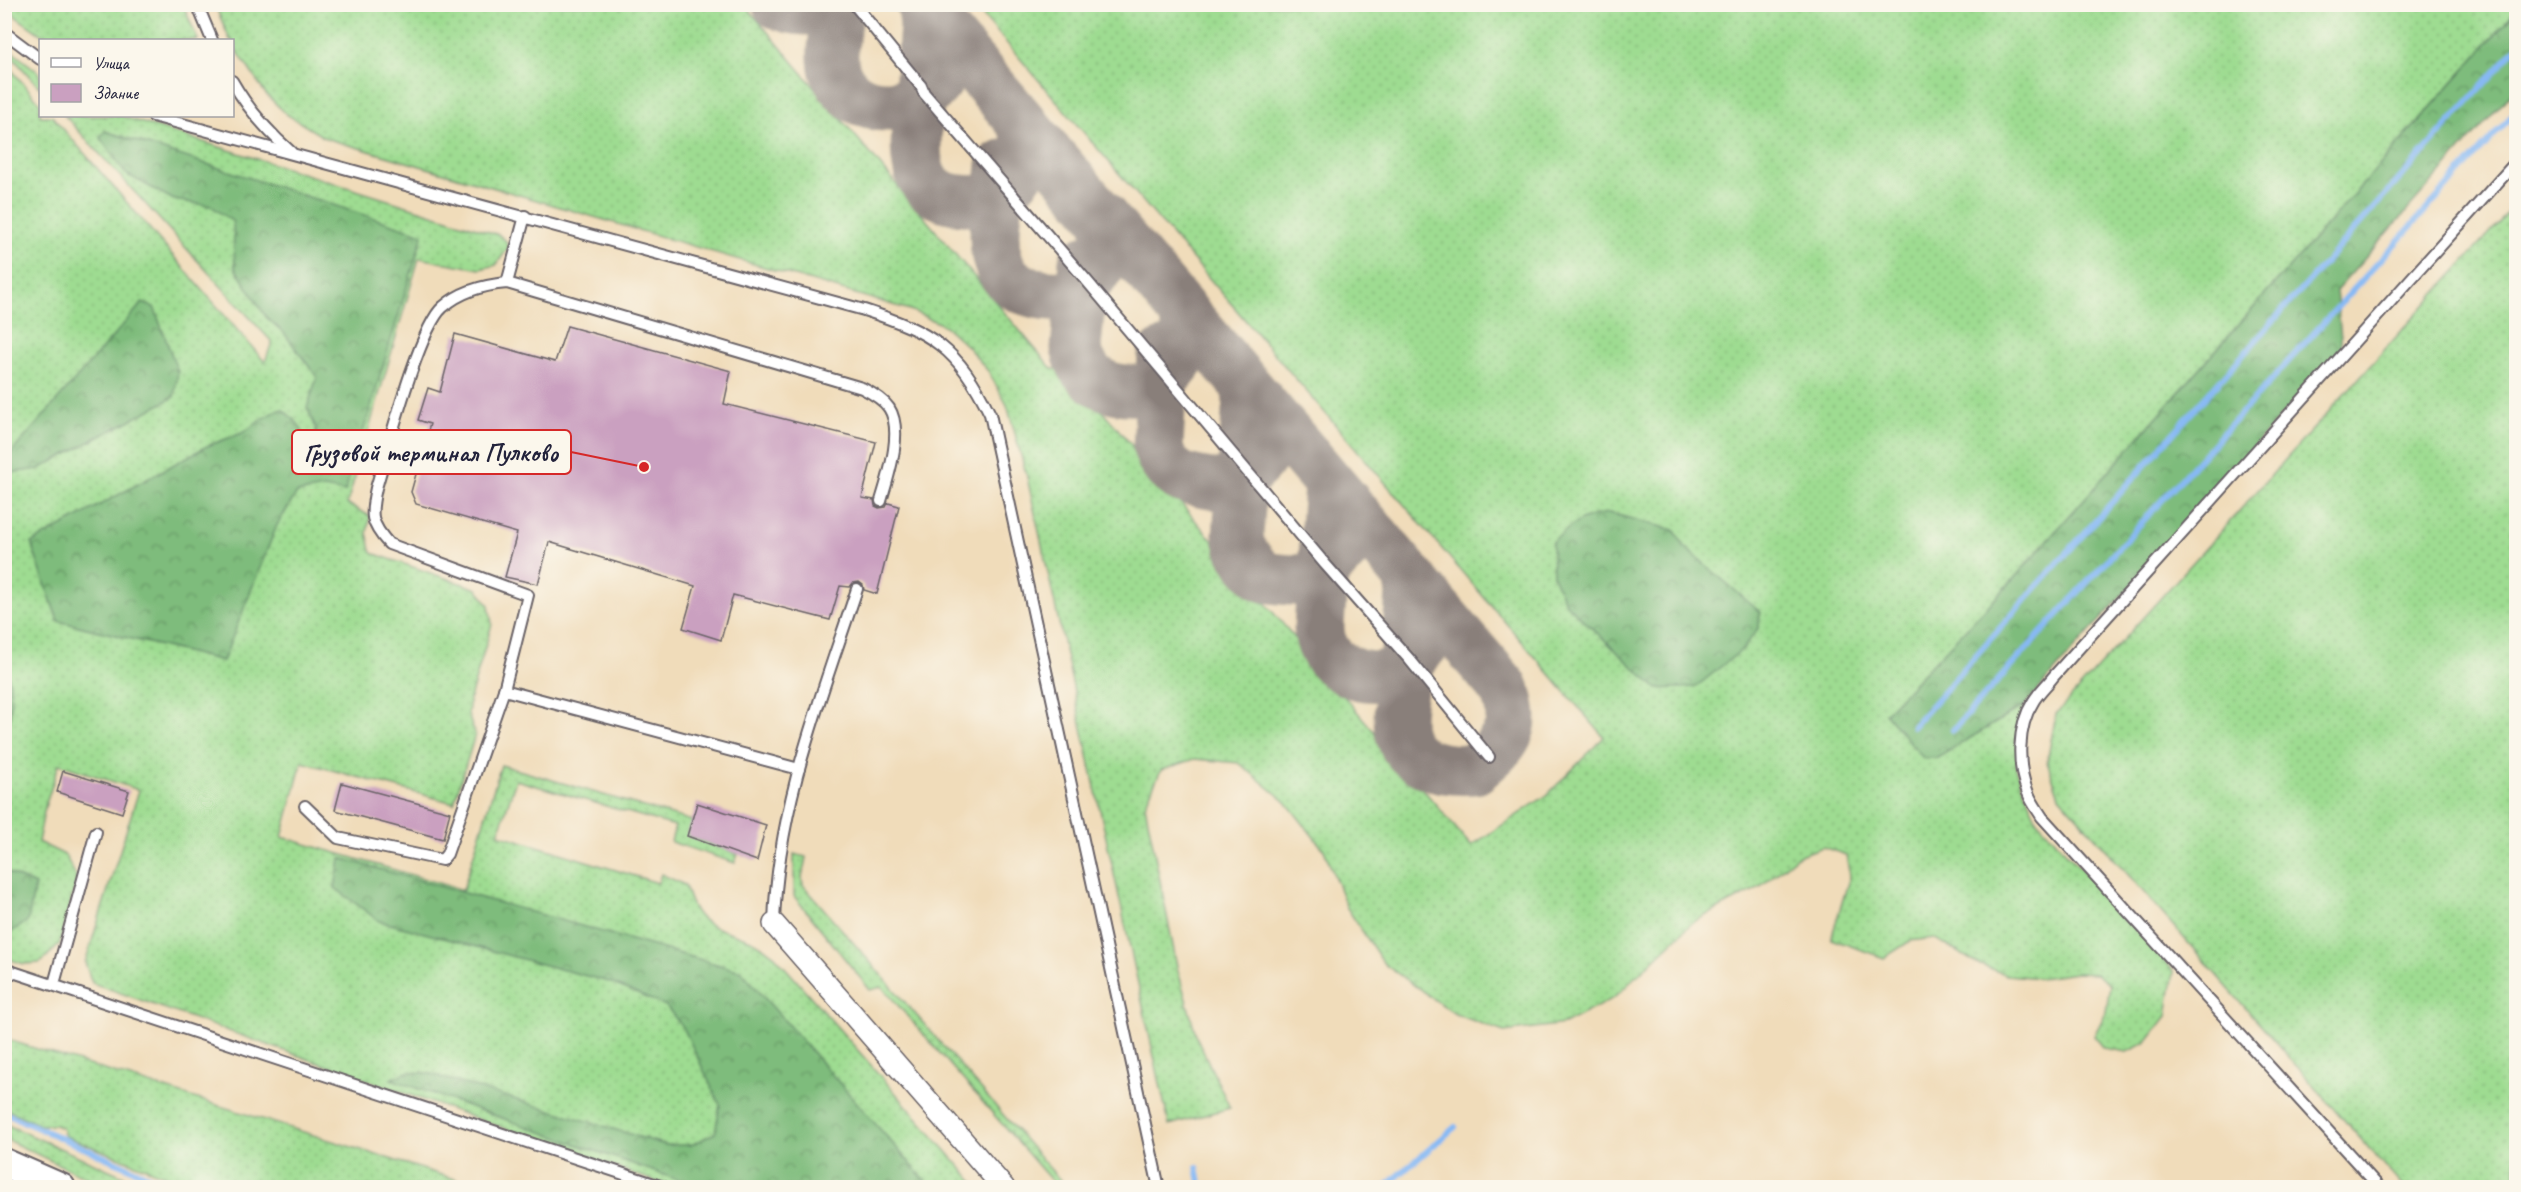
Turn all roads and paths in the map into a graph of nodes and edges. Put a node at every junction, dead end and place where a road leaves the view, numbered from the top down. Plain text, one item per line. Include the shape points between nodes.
1 (197, 4) edge
2 (854, 4) edge
3 (4, 32) edge
4 (212, 39) edge
5 (39, 58) edge
6 (234, 84) edge
7 (157, 117) edge
8 (296, 156) junction
9 (2517, 162) edge
10 (525, 216) junction
11 (507, 283) junction
12 (881, 501) dead end
13 (857, 588) dead end
14 (504, 690) junction
15 (1489, 757) dead end
16 (799, 769) junction
17 (305, 806) dead end
18 (96, 832) dead end
19 (774, 924) joint
20 (4, 969) edge
21 (54, 984) junction
22 (4, 1162) edge
23 (61, 1188) edge
24 (666, 1188) edge
25 (1004, 1188) edge
26 (1159, 1188) edge
27 (2380, 1188) edge

1 - 4 lane
2 - 15 lane via 924,93
3 - 5 lane
6 - 8 lane via 269,133
7 - 8 lane
8 - 10 lane
9 - 27 lane via 2053,677 2032,703 2022,739 2022,774 2028,795 2042,817
10 - 11 lane
10 - 26 lane via 898,321 933,339 957,359 975,383 990,414
11 - 12 lane via 876,395 890,409 896,432
11 - 14 lane via 470,290 441,307 425,333 371,512 376,530 389,544 528,595
13 - 16 lane
14 - 16 lane
14 - 17 lane via 442,860 338,838
16 - 19 lane via 776,879
18 - 21 lane
19 - 25 street
20 - 21 lane
21 - 24 lane
22 - 23 main road

